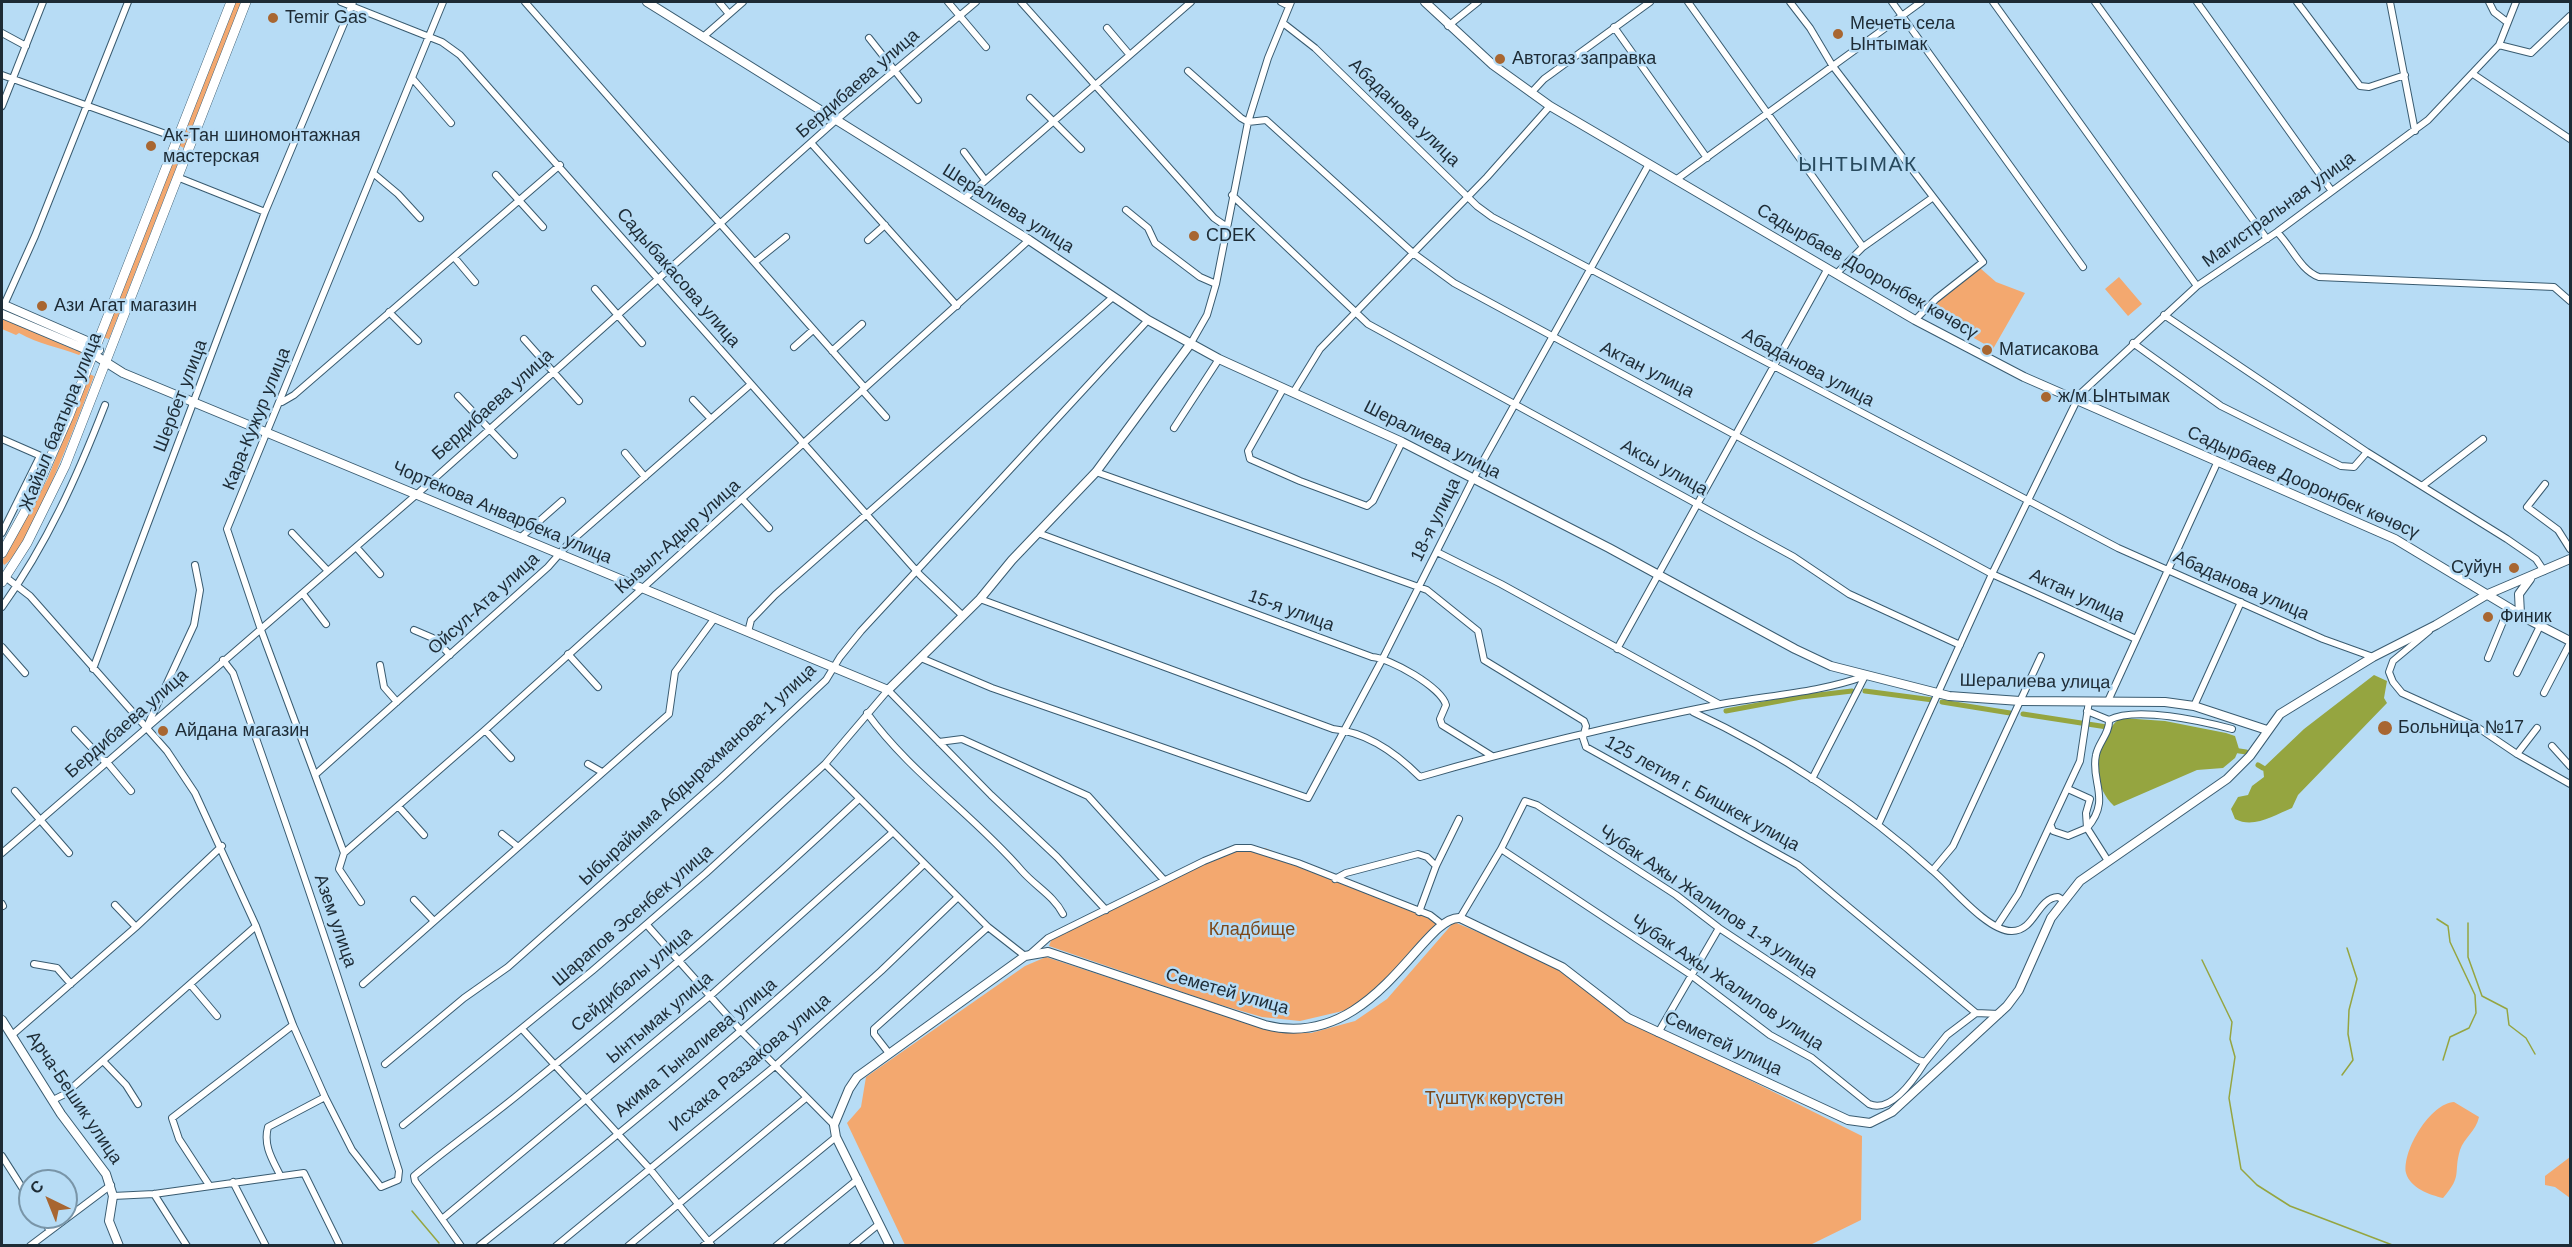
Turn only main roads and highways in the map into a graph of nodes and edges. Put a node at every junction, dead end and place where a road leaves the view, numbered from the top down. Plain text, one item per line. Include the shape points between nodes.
1 (231, 2) edge
2 (246, 2) edge
3 (2, 553) edge
4 (3, 578) edge

1 - 3 main road, Жайыл баатыра улица via 50,460
2 - 4 main road, Жайыл баатыра улица via 82,423 46,508

